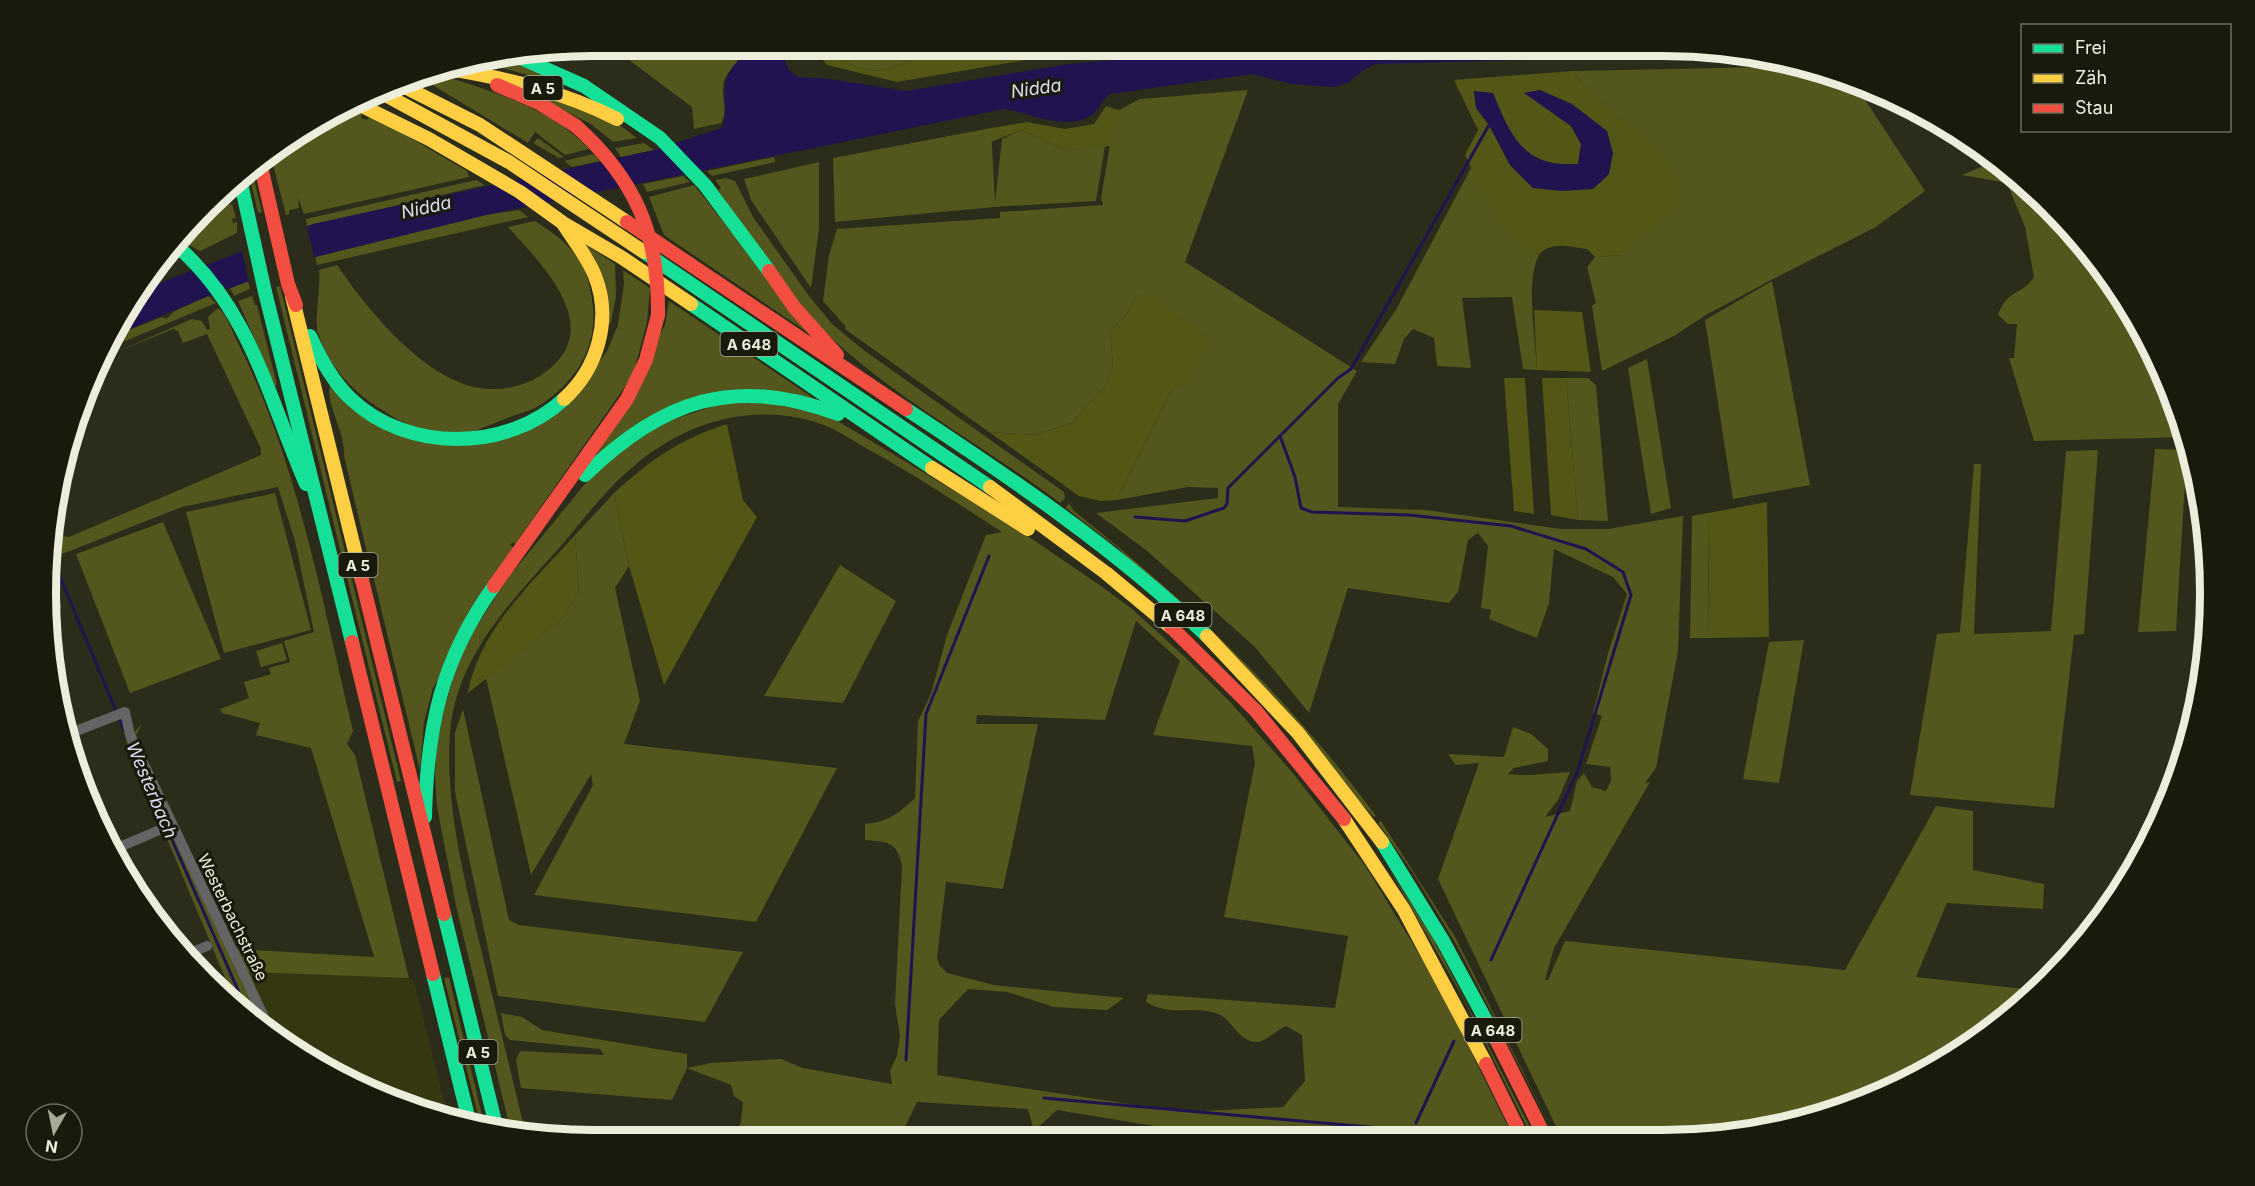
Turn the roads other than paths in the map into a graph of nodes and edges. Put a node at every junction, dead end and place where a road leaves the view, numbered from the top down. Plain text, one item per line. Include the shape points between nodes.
1 (525, 60) edge
2 (460, 72) edge
3 (464, 72) edge
4 (408, 88) edge
5 (387, 96) edge
6 (364, 107) edge
7 (634, 123) junction
8 (262, 170) edge
9 (242, 187) edge
10 (236, 192) edge
11 (563, 223) junction
12 (250, 226) junction
13 (181, 249) edge
14 (290, 290) junction
15 (859, 378) junction
16 (933, 468) junction
17 (550, 507) junction
18 (318, 509) junction
19 (1141, 601) junction
20 (74, 731) edge
21 (157, 831) dead end
22 (425, 834) junction
23 (120, 847) edge
24 (207, 946) dead end
25 (193, 952) edge
26 (264, 1018) edge
27 (468, 1115) edge
28 (495, 1121) edge
29 (1518, 1130) edge
30 (1542, 1130) edge

1 - 7 highway, A 5 via 584,86
2 - 17 highway, bridge via 507,88 576,126 606,154 633,191 654,247 658,315 646,360 627,399
3 - 7 highway, A 5 via 536,86
4 - 15 highway, A 648 via 527,154
5 - 19 highway, A 648 via 509,162 1014,505
6 - 11 highway, A 648 via 481,168
7 - 15 highway, A 5 via 705,185 794,307
8 - 14 highway, A 5
9 - 12 highway, A 5
10 - 12 highway, A 5
11 - 14 highway, A 5 via 584,253 597,283 602,315 597,351 580,384 567,398 535,421 501,434 467,440 431,437 392,427 366,411 327,370
11 - 16 highway, A 648 via 621,257
12 - 18 highway, A 5
13 - 18 highway via 214,283 228,306 261,369 295,462
14 - 22 highway, A 5
15 - 30 highway, A 648 via 1015,483 1133,571 1263,694 1349,796 1437,925
16 - 17 highway, A 648 via 820,406 792,398 743,393 693,402 660,416 611,448
16 - 19 highway, A 648
17 - 22 highway, A 648 via 470,620 451,657 432,722
18 - 27 highway, A 5
19 - 29 highway, A 648 via 1240,695 1358,837 1426,947
20 - 26 street, Westerbachstraße via 123,712 130,735
21 - 23 street
22 - 28 highway, A 5
24 - 25 street

